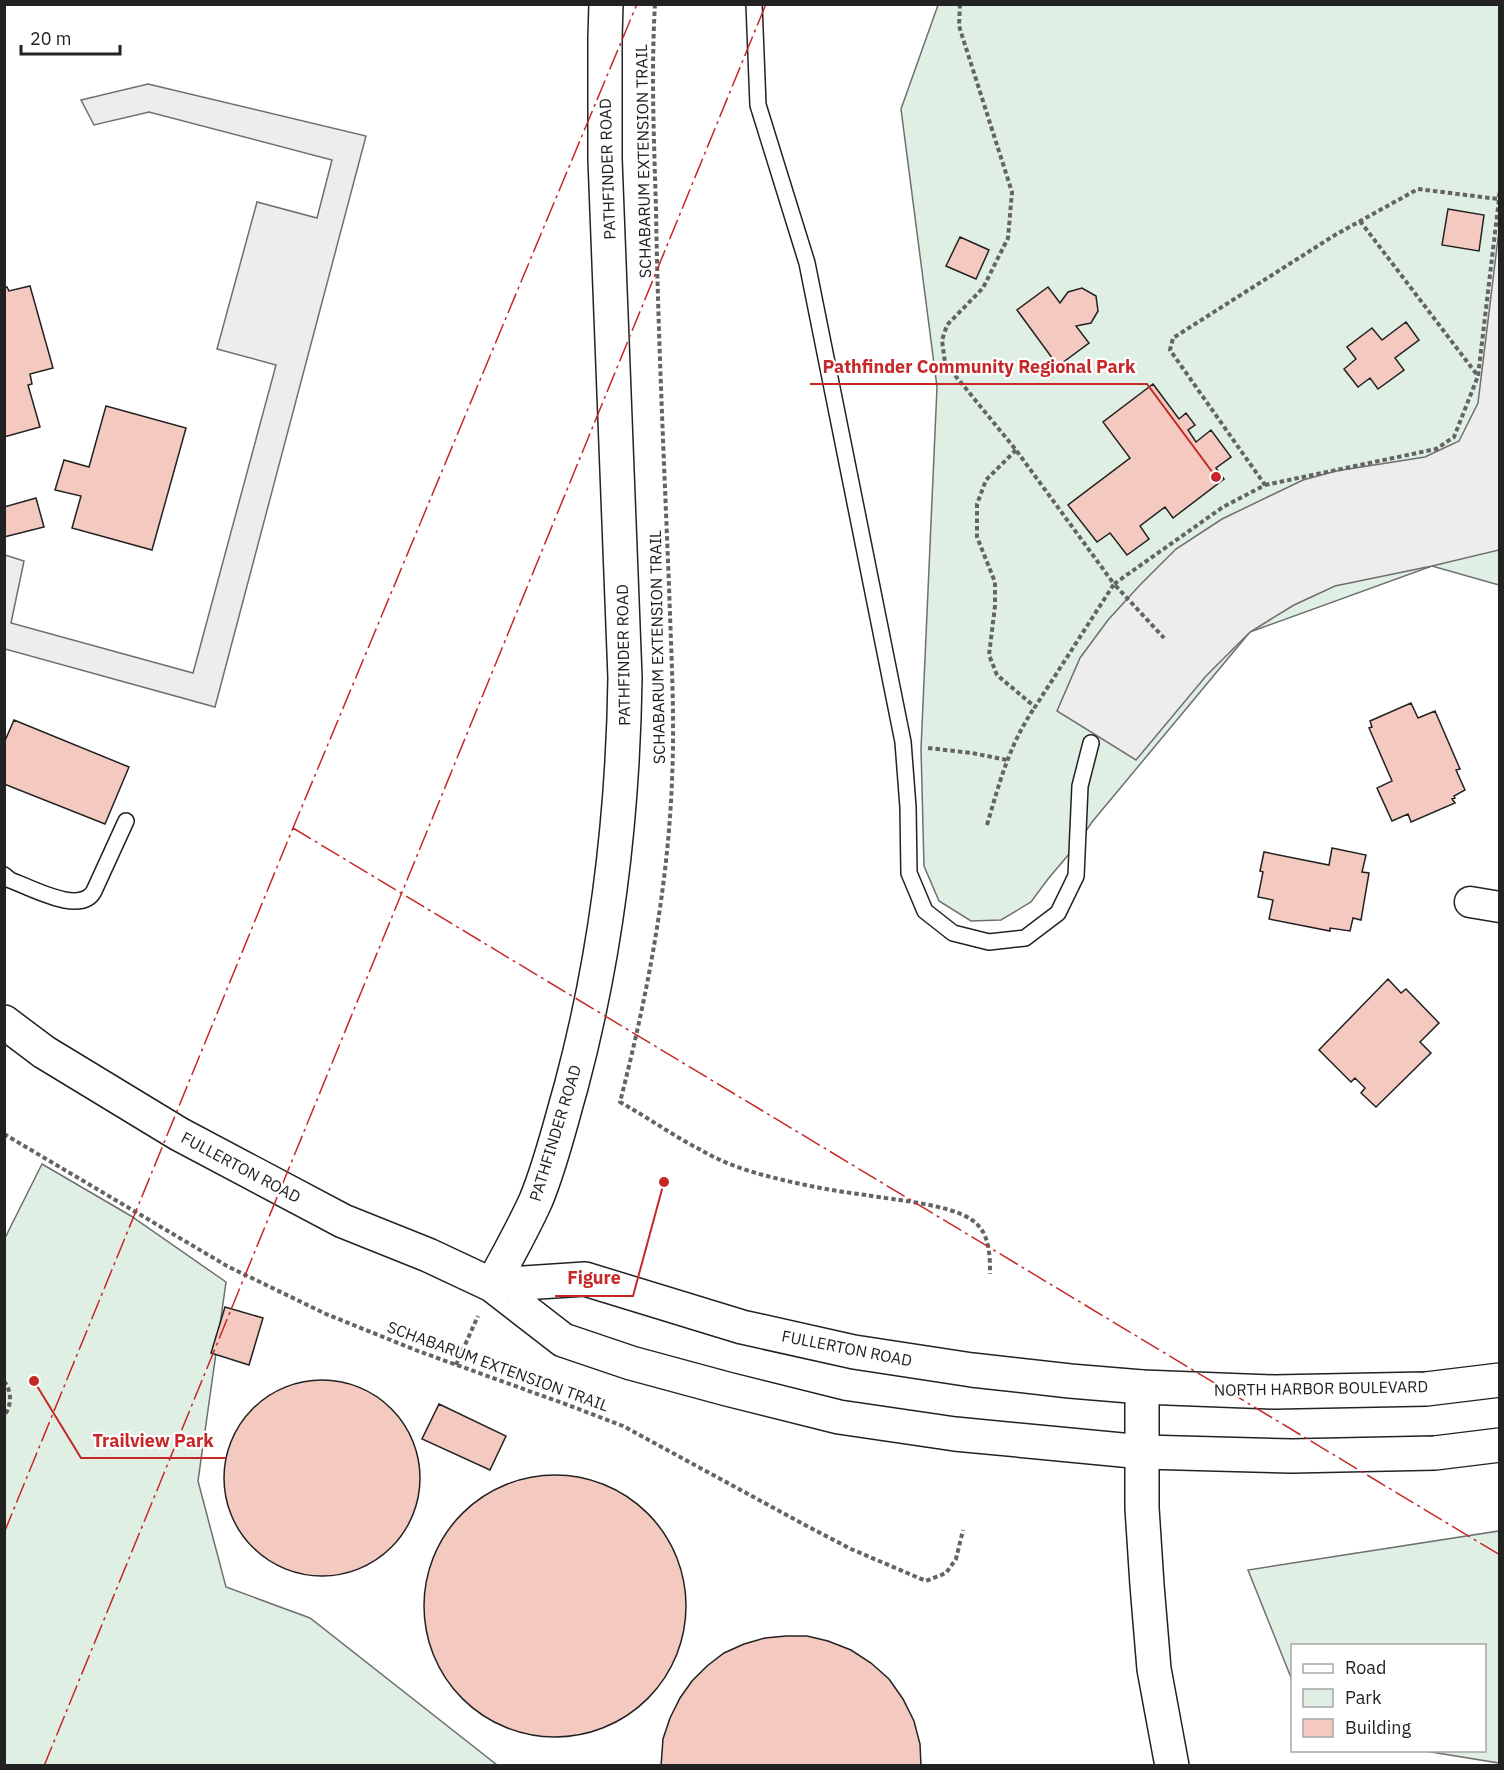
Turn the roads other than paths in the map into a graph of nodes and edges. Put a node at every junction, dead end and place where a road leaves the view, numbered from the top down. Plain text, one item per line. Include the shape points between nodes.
1 (606, 4) edge
2 (754, 4) edge
3 (1091, 743) dead end
4 (126, 820) dead end
5 (4, 875) edge
6 (1470, 902) dead end
7 (1500, 907) edge
8 (4, 1022) edge
9 (492, 1285) junction
10 (1500, 1380) edge
11 (1142, 1387) junction
12 (1500, 1445) edge
13 (1143, 1452) junction
14 (1172, 1766) edge

1 - 9 main road, PATHFINDER ROAD via 605,159 625,659 619,816 609,905 576,1068 536,1200
2 - 3 lane via 758,105 807,263 903,747 909,873 925,911 953,933 989,942 1025,938 1058,913 1076,876 1080,786
4 - 5 lane via 91,897 85,900 62,900
6 - 7 street
8 - 9 main road, FULLERTON ROAD via 44,1052 178,1134 343,1221
9 - 11 main road, FULLERTON ROAD via 585,1279 742,1327 854,1352 972,1370
9 - 13 main road, FULLERTON ROAD via 563,1340 727,1389 874,1422
10 - 11 main road, NORTH HARBOR BOULEVARD via 1426,1389 1274,1392
11 - 13 main road
12 - 13 main road via 1436,1453 1304,1456
13 - 14 main road via 1142,1508 1154,1669

